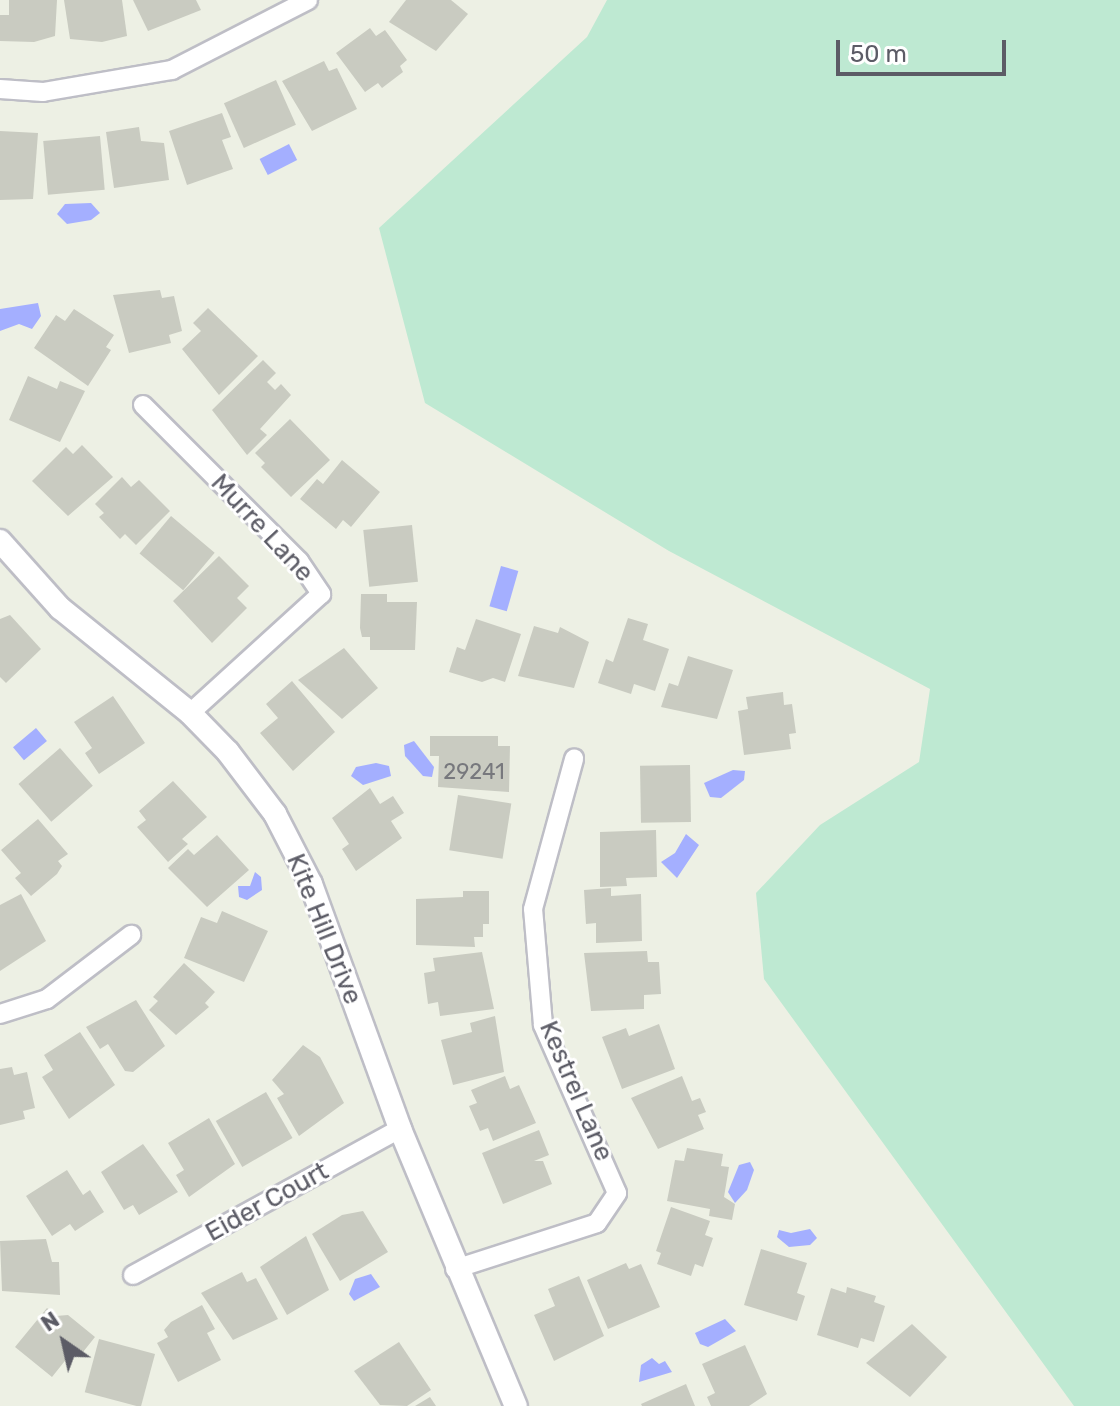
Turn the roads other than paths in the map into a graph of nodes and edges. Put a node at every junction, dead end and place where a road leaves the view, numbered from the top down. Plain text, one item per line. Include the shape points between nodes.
1 (308, 0) edge
2 (0, 89) edge
3 (143, 405) dead end
4 (2, 550) edge
5 (190, 713) junction
6 (574, 759) dead end
7 (131, 935) dead end
8 (0, 1014) edge
9 (400, 1129) junction
10 (455, 1269) junction
11 (133, 1275) dead end
12 (516, 1406) edge

1 - 2 street via 172,70 43,92
3 - 5 street, Murre Lane via 299,561 321,594
4 - 5 street, Kite Hill Drive via 60,608
5 - 9 street, Kite Hill Drive via 275,814 311,884
6 - 10 street, Kestrel Lane via 533,909 543,1025 617,1193 597,1223
7 - 8 street via 47,999
9 - 10 street, Kite Hill Drive
9 - 11 street, Eider Court
10 - 12 street, Kite Hill Drive

